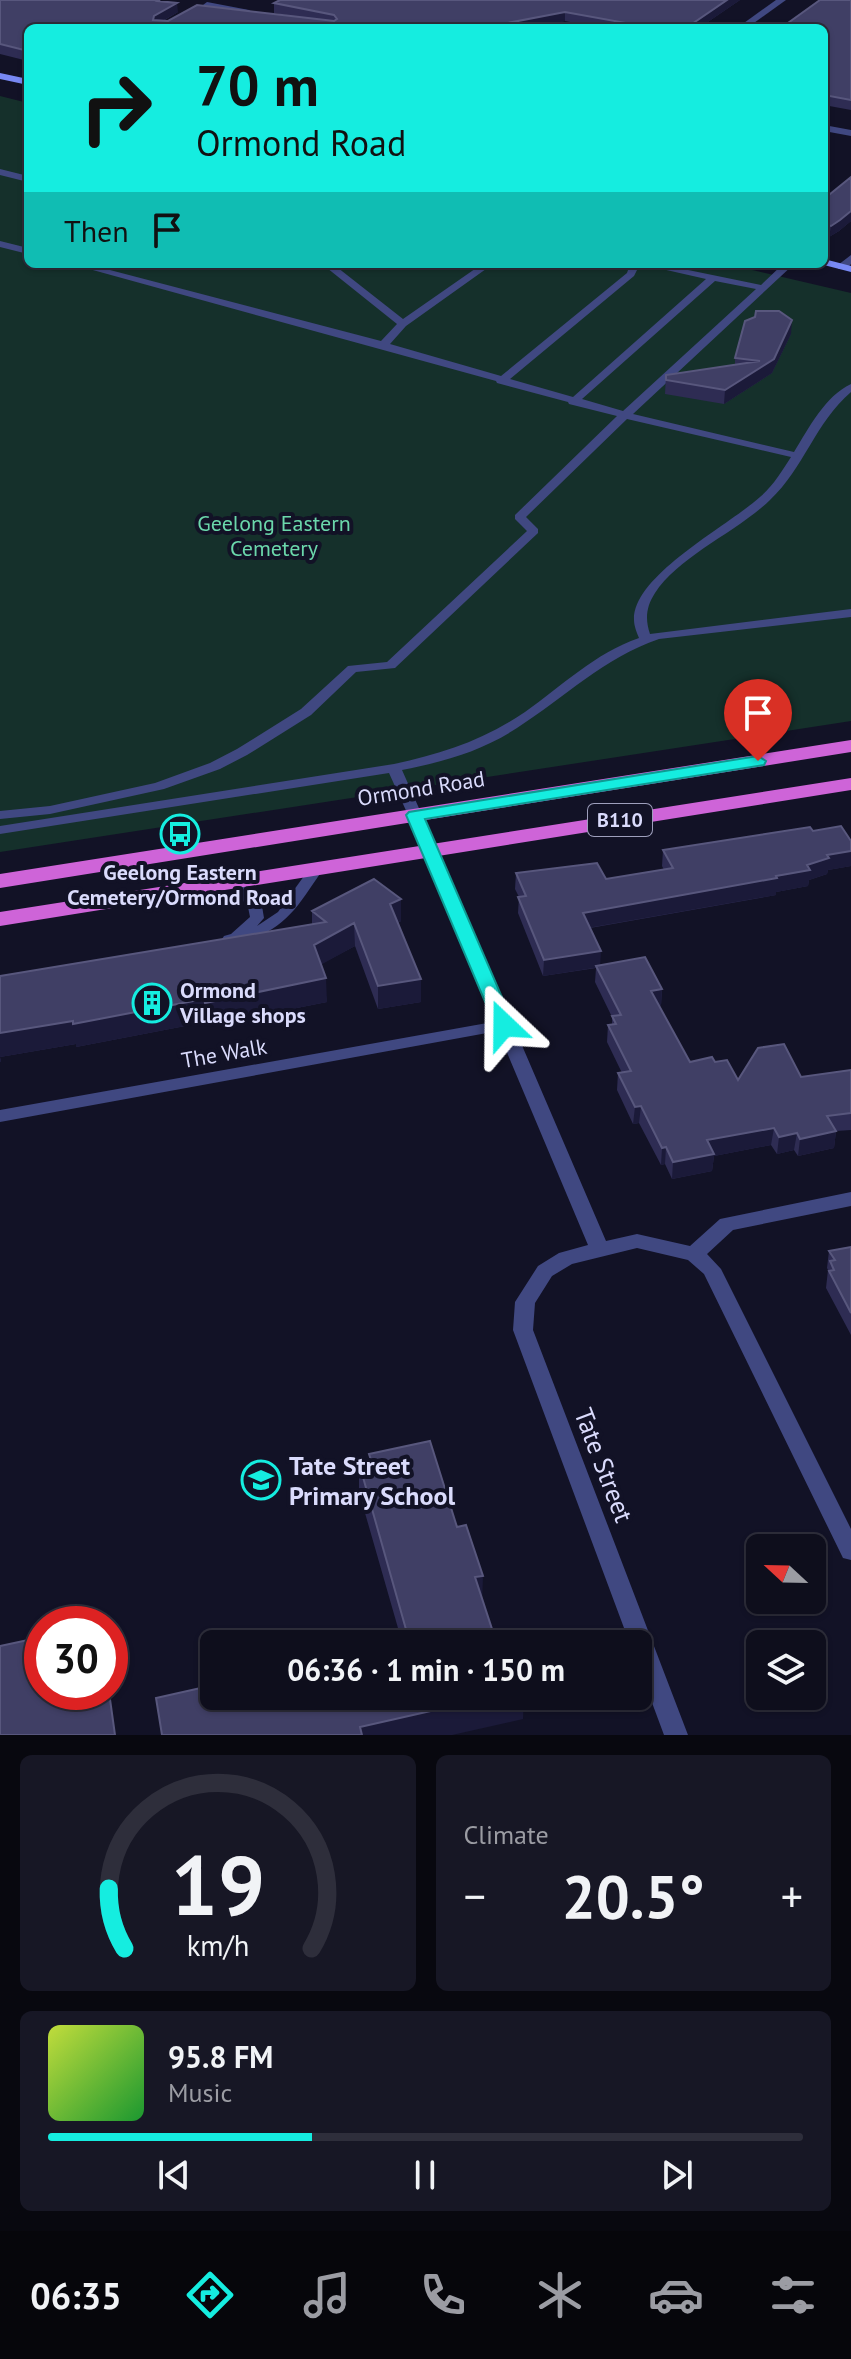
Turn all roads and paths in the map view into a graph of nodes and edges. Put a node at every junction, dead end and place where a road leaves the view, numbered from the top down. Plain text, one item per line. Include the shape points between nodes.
1 (782, 0) edge
2 (210, 2) edge
3 (196, 11) edge
4 (253, 14) edge
5 (747, 24) edge
6 (0, 76) edge
7 (24, 81) edge
8 (828, 129) edge
9 (851, 133) edge
10 (0, 172) edge
11 (24, 178) edge
12 (0, 244) edge
13 (24, 250) edge
14 (828, 262) edge
15 (848, 264) edge
16 (91, 268) edge
17 (332, 268) edge
18 (482, 268) edge
19 (633, 268) edge
20 (666, 268) edge
21 (785, 268) edge
22 (714, 277) junction
23 (763, 288) junction
24 (403, 324) junction
25 (383, 345) junction
26 (501, 381) junction
27 (851, 387) edge
28 (573, 402) junction
29 (625, 415) junction
30 (799, 456) junction
31 (851, 613) edge
32 (645, 639) junction
33 (851, 746) edge
34 (394, 768) junction
35 (851, 784) edge
36 (0, 815) edge
37 (415, 815) junction
38 (0, 830) edge
39 (429, 850) junction
40 (317, 868) junction
41 (0, 881) edge
42 (234, 881) junction
43 (0, 919) edge
44 (504, 1025) junction
45 (0, 1116) edge
46 (851, 1199) edge
47 (599, 1248) junction
48 (694, 1254) junction
49 (851, 1551) edge
50 (676, 1735) edge

1 - 5 street
2 - 3 street
2 - 4 street
6 - 7 main road
8 - 9 street
10 - 11 lane
12 - 13 lane
14 - 15 main road
16 - 25 lane
17 - 24 lane
18 - 24 lane
19 - 26 lane
20 - 22 lane
21 - 23 lane
22 - 23 lane
22 - 28 lane
23 - 29 lane
24 - 25 lane
25 - 26 lane
26 - 28 lane
27 - 30 lane via 833,403
28 - 29 lane
29 - 30 lane
29 - 36 lane via 519,517 534,531 391,665 352,669 295,719 215,766 101,800
30 - 32 lane via 782,482 752,510 660,579 638,611
31 - 32 lane
32 - 34 lane via 607,655 510,727 455,756
33 - 37 highway, Ormond Road / B110
34 - 37 lane
34 - 38 lane
35 - 39 highway, B110
37 - 39 street
37 - 41 highway, Ormond Road / B110
39 - 40 highway, B110
39 - 44 street
40 - 42 highway, B110
40 - 42 lane via 273,927 225,940 257,918 255,906
42 - 43 highway, B110
44 - 45 lane, The Walk
44 - 47 street
46 - 48 street via 727,1224
47 - 48 street, Tate Street via 637,1241
47 - 50 street, Tate Street via 545,1271 525,1302 523,1330
48 - 49 street via 711,1269

